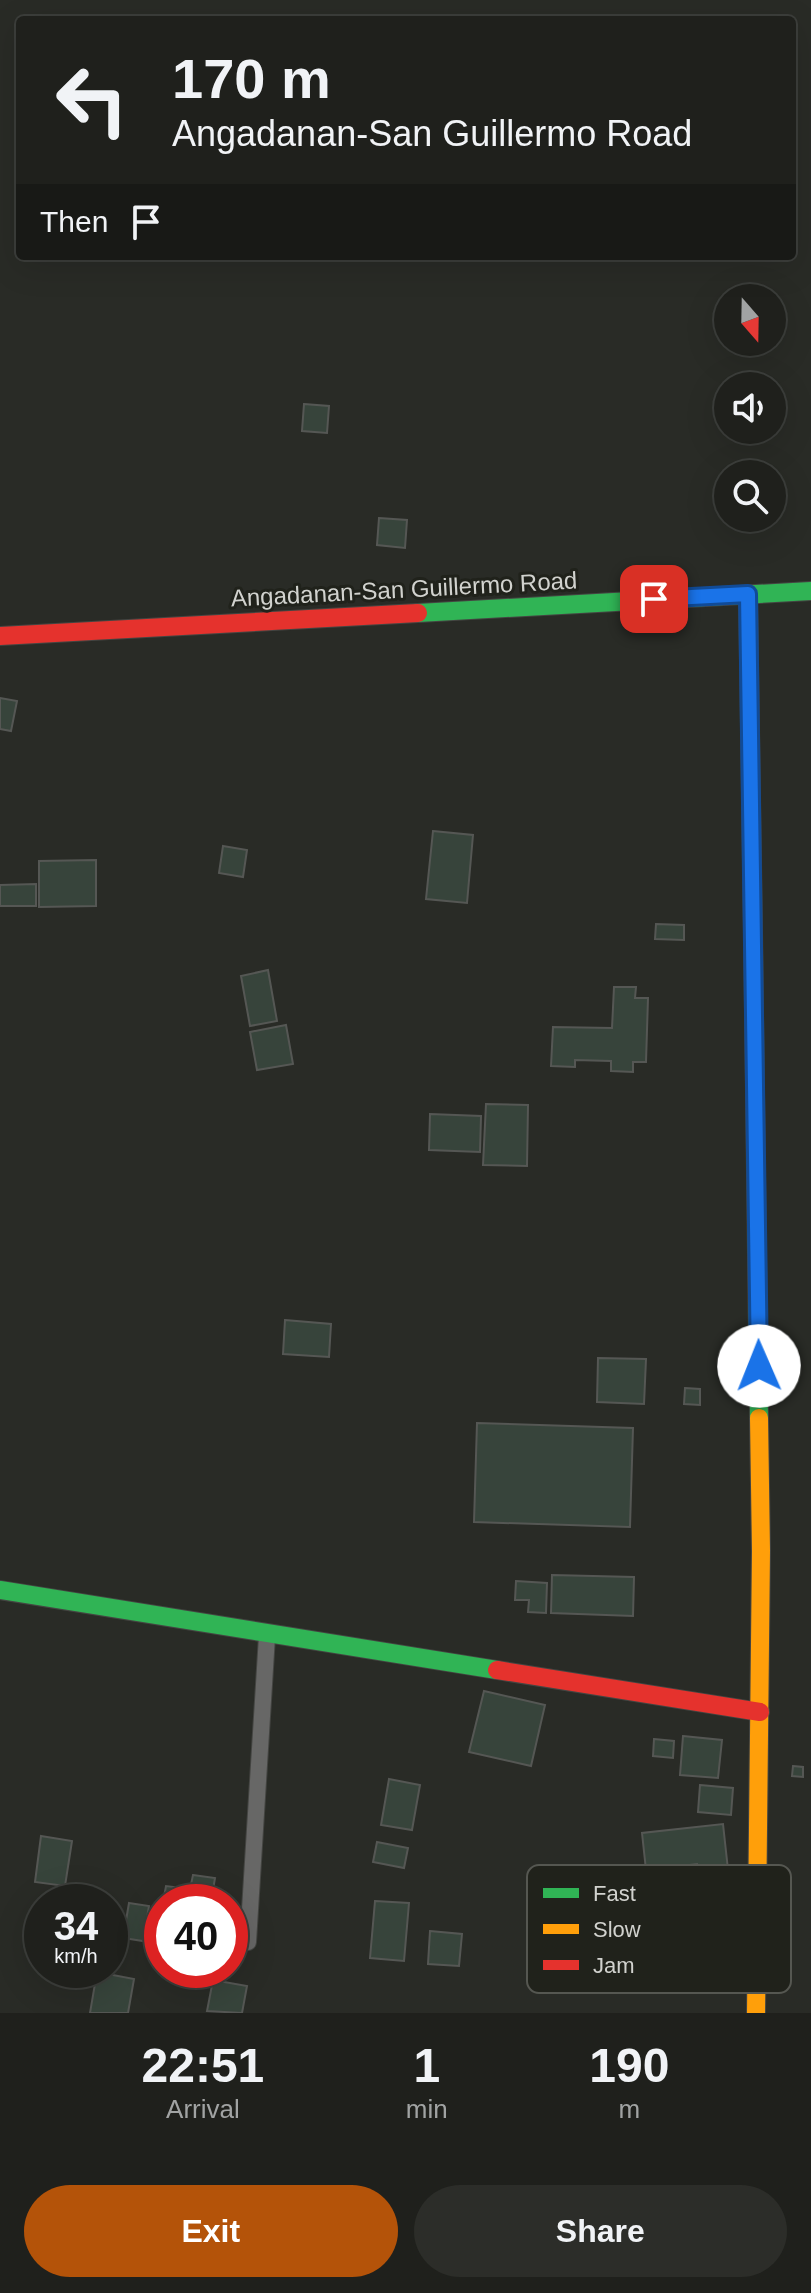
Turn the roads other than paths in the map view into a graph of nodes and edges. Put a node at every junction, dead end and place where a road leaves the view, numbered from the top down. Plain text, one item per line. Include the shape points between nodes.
1 (811, 591) edge
2 (748, 594) junction
3 (0, 636) edge
4 (0, 1590) edge
5 (268, 1634) junction
6 (760, 1712) junction
7 (758, 1865) edge
8 (248, 1942) dead end
9 (756, 1993) edge
10 (756, 2013) edge

1 - 2 street, Angadanan-San Guillermo Road
2 - 3 street, Angadanan-San Guillermo Road
2 - 6 street
4 - 5 street
5 - 6 street
5 - 8 lane
6 - 7 street
9 - 10 street

